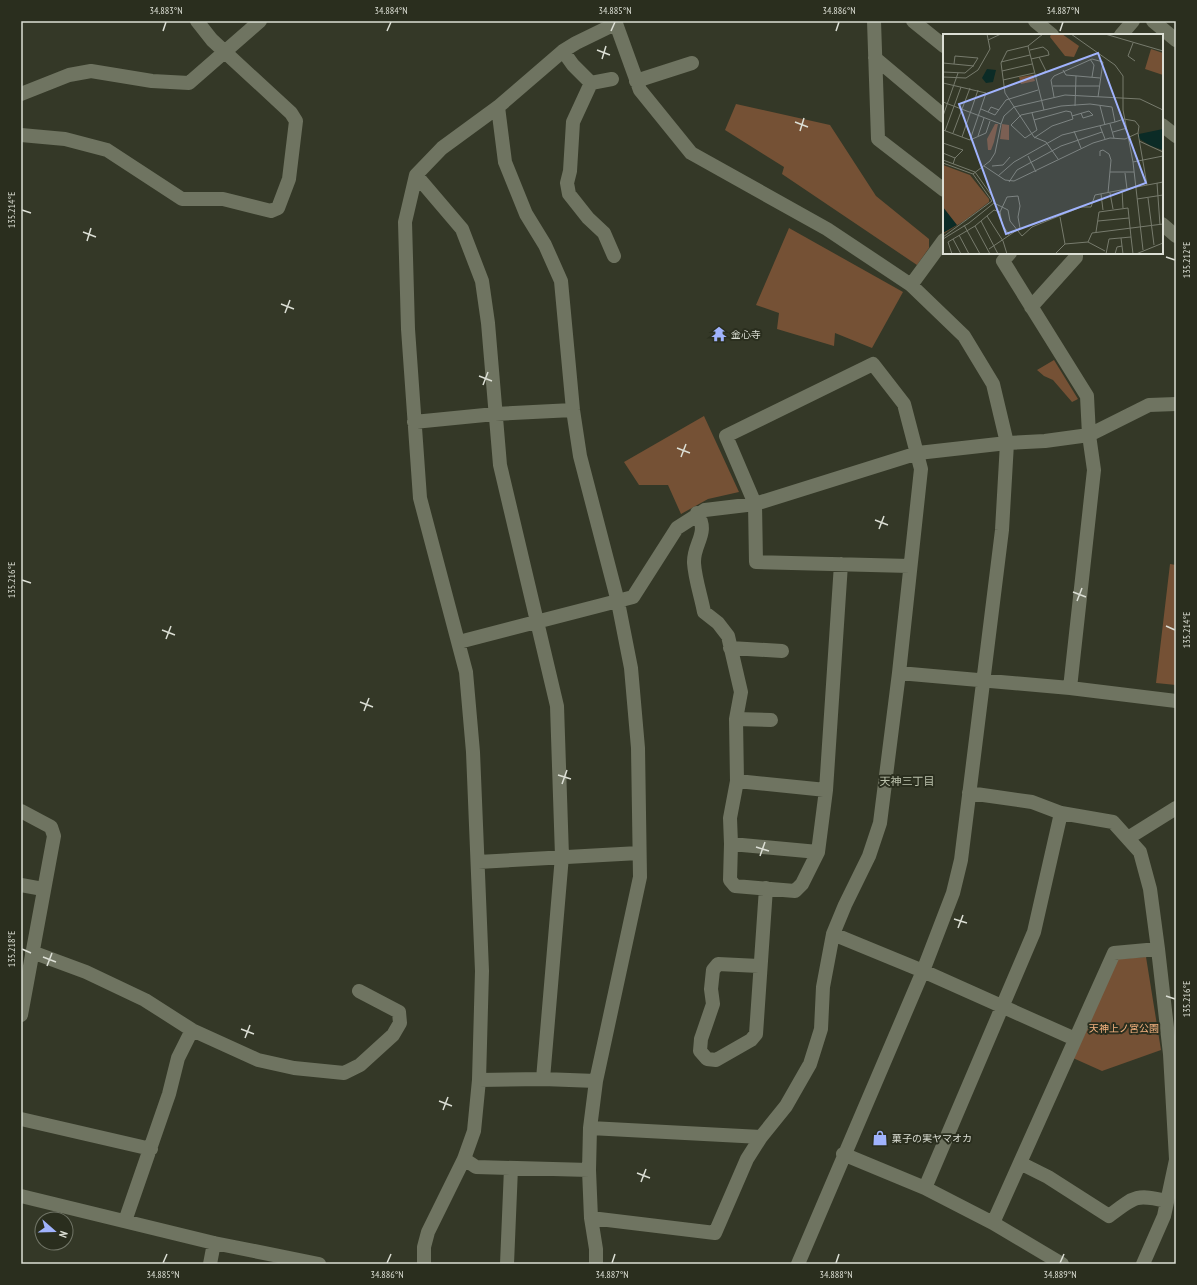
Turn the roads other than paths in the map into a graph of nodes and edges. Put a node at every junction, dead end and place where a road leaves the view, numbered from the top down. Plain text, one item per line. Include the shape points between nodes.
1 (197, 21) edge
2 (260, 21) edge
3 (874, 21) edge
4 (912, 21) edge
5 (1035, 21) edge
6 (1133, 21) edge
7 (1153, 21) edge
8 (615, 23) edge
9 (1051, 34) edge
10 (1121, 34) edge
11 (1176, 40) edge
12 (943, 45) edge
13 (563, 51) junction
14 (226, 52) junction
15 (875, 58) junction
16 (692, 63) dead end
17 (612, 79) dead end
18 (636, 81) junction
19 (591, 83) junction
20 (21, 94) edge
21 (498, 106) junction
22 (943, 115) edge
23 (1163, 126) edge
24 (21, 135) edge
25 (1176, 136) edge
26 (416, 175) junction
27 (943, 189) edge
28 (1163, 225) edge
29 (1176, 236) edge
30 (943, 241) edge
31 (1009, 254) edge
32 (1076, 254) edge
33 (614, 256) dead end
34 (911, 285) junction
35 (1031, 307) junction
36 (1176, 404) edge
37 (573, 410) junction
38 (495, 414) junction
39 (414, 422) junction
40 (1089, 435) junction
41 (1007, 443) junction
42 (918, 453) junction
43 (755, 504) junction
44 (697, 513) junction
45 (840, 564) junction
46 (910, 566) junction
47 (618, 602) junction
48 (536, 622) junction
49 (458, 642) junction
50 (730, 648) junction
51 (782, 652) dead end
52 (899, 674) junction
53 (984, 681) junction
54 (1070, 688) junction
55 (1176, 701) edge
56 (736, 719) junction
57 (771, 720) dead end
58 (737, 781) junction
59 (826, 790) junction
60 (969, 793) junction
61 (1176, 808) edge
62 (21, 811) edge
63 (1061, 813) junction
64 (1128, 838) junction
65 (731, 844) junction
66 (818, 852) junction
67 (640, 853) junction
68 (562, 856) junction
69 (478, 862) junction
70 (21, 885) edge
71 (766, 888) junction
72 (43, 889) junction
73 (833, 934) junction
74 (1158, 949) junction
75 (28, 959) edge
76 (759, 966) junction
77 (923, 971) junction
78 (359, 991) dead end
79 (1003, 1006) junction
80 (21, 1015) edge
81 (192, 1030) junction
82 (1075, 1039) junction
83 (543, 1079) junction
84 (479, 1080) junction
85 (596, 1081) junction
86 (21, 1119) edge
87 (590, 1128) junction
88 (761, 1137) junction
89 (151, 1149) junction
90 (843, 1154) junction
91 (464, 1159) junction
92 (1176, 1159) edge
93 (1020, 1163) junction
94 (511, 1168) junction
95 (588, 1170) junction
96 (926, 1188) junction
97 (21, 1196) edge
98 (1168, 1201) junction
99 (591, 1218) junction
100 (125, 1221) junction
101 (993, 1223) junction
102 (214, 1243) junction
103 (210, 1264) edge
104 (319, 1264) edge
105 (424, 1264) edge
106 (507, 1264) edge
107 (596, 1264) edge
108 (798, 1264) edge
109 (1062, 1264) edge
110 (1143, 1264) edge

1 - 14 street
2 - 14 street
3 - 15 street
4 - 12 street
5 - 9 street
6 - 10 street
7 - 11 street
8 - 13 street
8 - 18 street
13 - 19 street
13 - 21 street
14 - 20 street via 189,83 152,81 91,71 68,75
14 - 24 street via 291,113 296,121 289,179 278,208 270,211 223,199 182,198 107,150 65,138
15 - 22 street
15 - 27 street via 878,139
16 - 18 street
17 - 19 street
18 - 34 street via 640,90 691,153 826,229
19 - 33 street via 573,122 567,183 569,194 604,233
21 - 26 street via 442,148
21 - 37 street via 505,162 526,214 545,245 561,281
23 - 25 street
26 - 38 street via 462,229 482,281
26 - 39 street via 405,222
28 - 29 street
30 - 34 street
31 - 35 street via 1003,262
32 - 35 street
34 - 41 street via 964,336 993,384
35 - 40 street via 1087,396
36 - 40 street via 1149,405
37 - 38 street
37 - 47 street via 580,456
38 - 39 street
38 - 48 street via 500,465
39 - 49 street via 420,498
40 - 41 street
40 - 54 street via 1094,470
41 - 42 street
41 - 53 street via 1002,530
42 - 43 street
42 - 43 street via 904,404 873,364 726,436
42 - 46 street via 921,469
43 - 44 street via 720,507
43 - 45 street via 756,562
44 - 47 street via 677,528 633,597
44 - 50 street via 703,522 703,531 694,562 704,612 718,623 728,636
45 - 46 street
45 - 59 street
46 - 52 street
47 - 48 street
47 - 67 street via 631,668 638,741
48 - 49 street
48 - 68 street via 557,706
49 - 69 street via 466,672 473,745
50 - 51 street
50 - 56 street via 741,692
52 - 53 street
52 - 73 street via 880,824 869,856
53 - 54 street
53 - 60 street
54 - 55 street
56 - 57 street
56 - 58 street
58 - 59 street
58 - 65 street via 730,818
59 - 66 street
60 - 63 street via 1032,802
60 - 77 street via 961,860 953,893
61 - 64 street
62 - 72 street via 51,827 54,836
63 - 64 street via 1113,822
63 - 79 street via 1034,932
64 - 74 street via 1140,852 1150,889
65 - 66 street
65 - 71 street via 730,880 735,886
66 - 71 street via 802,884 795,891
67 - 68 street
67 - 85 street via 640,877
68 - 69 street
68 - 83 street
69 - 84 street via 482,971
70 - 72 street
71 - 76 street
72 - 75 street
73 - 77 street
73 - 88 street via 823,988 821,1029 810,1064 786,1106
74 - 82 street via 1114,953
74 - 92 street via 1170,1054
75 - 80 street
75 - 81 street via 86,972 138,997
76 - 76 street via 756,1034 751,1040 716,1060 707,1059 700,1051 714,1004 711,988 713,970 718,964
77 - 79 street
77 - 90 street
78 - 81 street via 399,1012 400,1023 393,1035 360,1065 344,1073 294,1068 258,1060
79 - 82 street
79 - 96 street
81 - 89 street via 178,1058
82 - 93 street
83 - 84 street
83 - 85 street
84 - 91 street via 474,1131
85 - 87 street
86 - 89 street
87 - 88 street
87 - 95 street
88 - 99 street via 747,1159 715,1233
89 - 100 street
90 - 96 street
90 - 108 street
91 - 94 street via 476,1166
91 - 105 street via 428,1232 424,1247
92 - 98 street
93 - 98 street via 1048,1177 1109,1216 1130,1200 1145,1196
93 - 101 street
94 - 95 street
94 - 106 street
95 - 99 street
96 - 101 street
97 - 100 street
98 - 110 street
99 - 107 street
100 - 102 street
101 - 109 street
102 - 103 street
102 - 104 street

